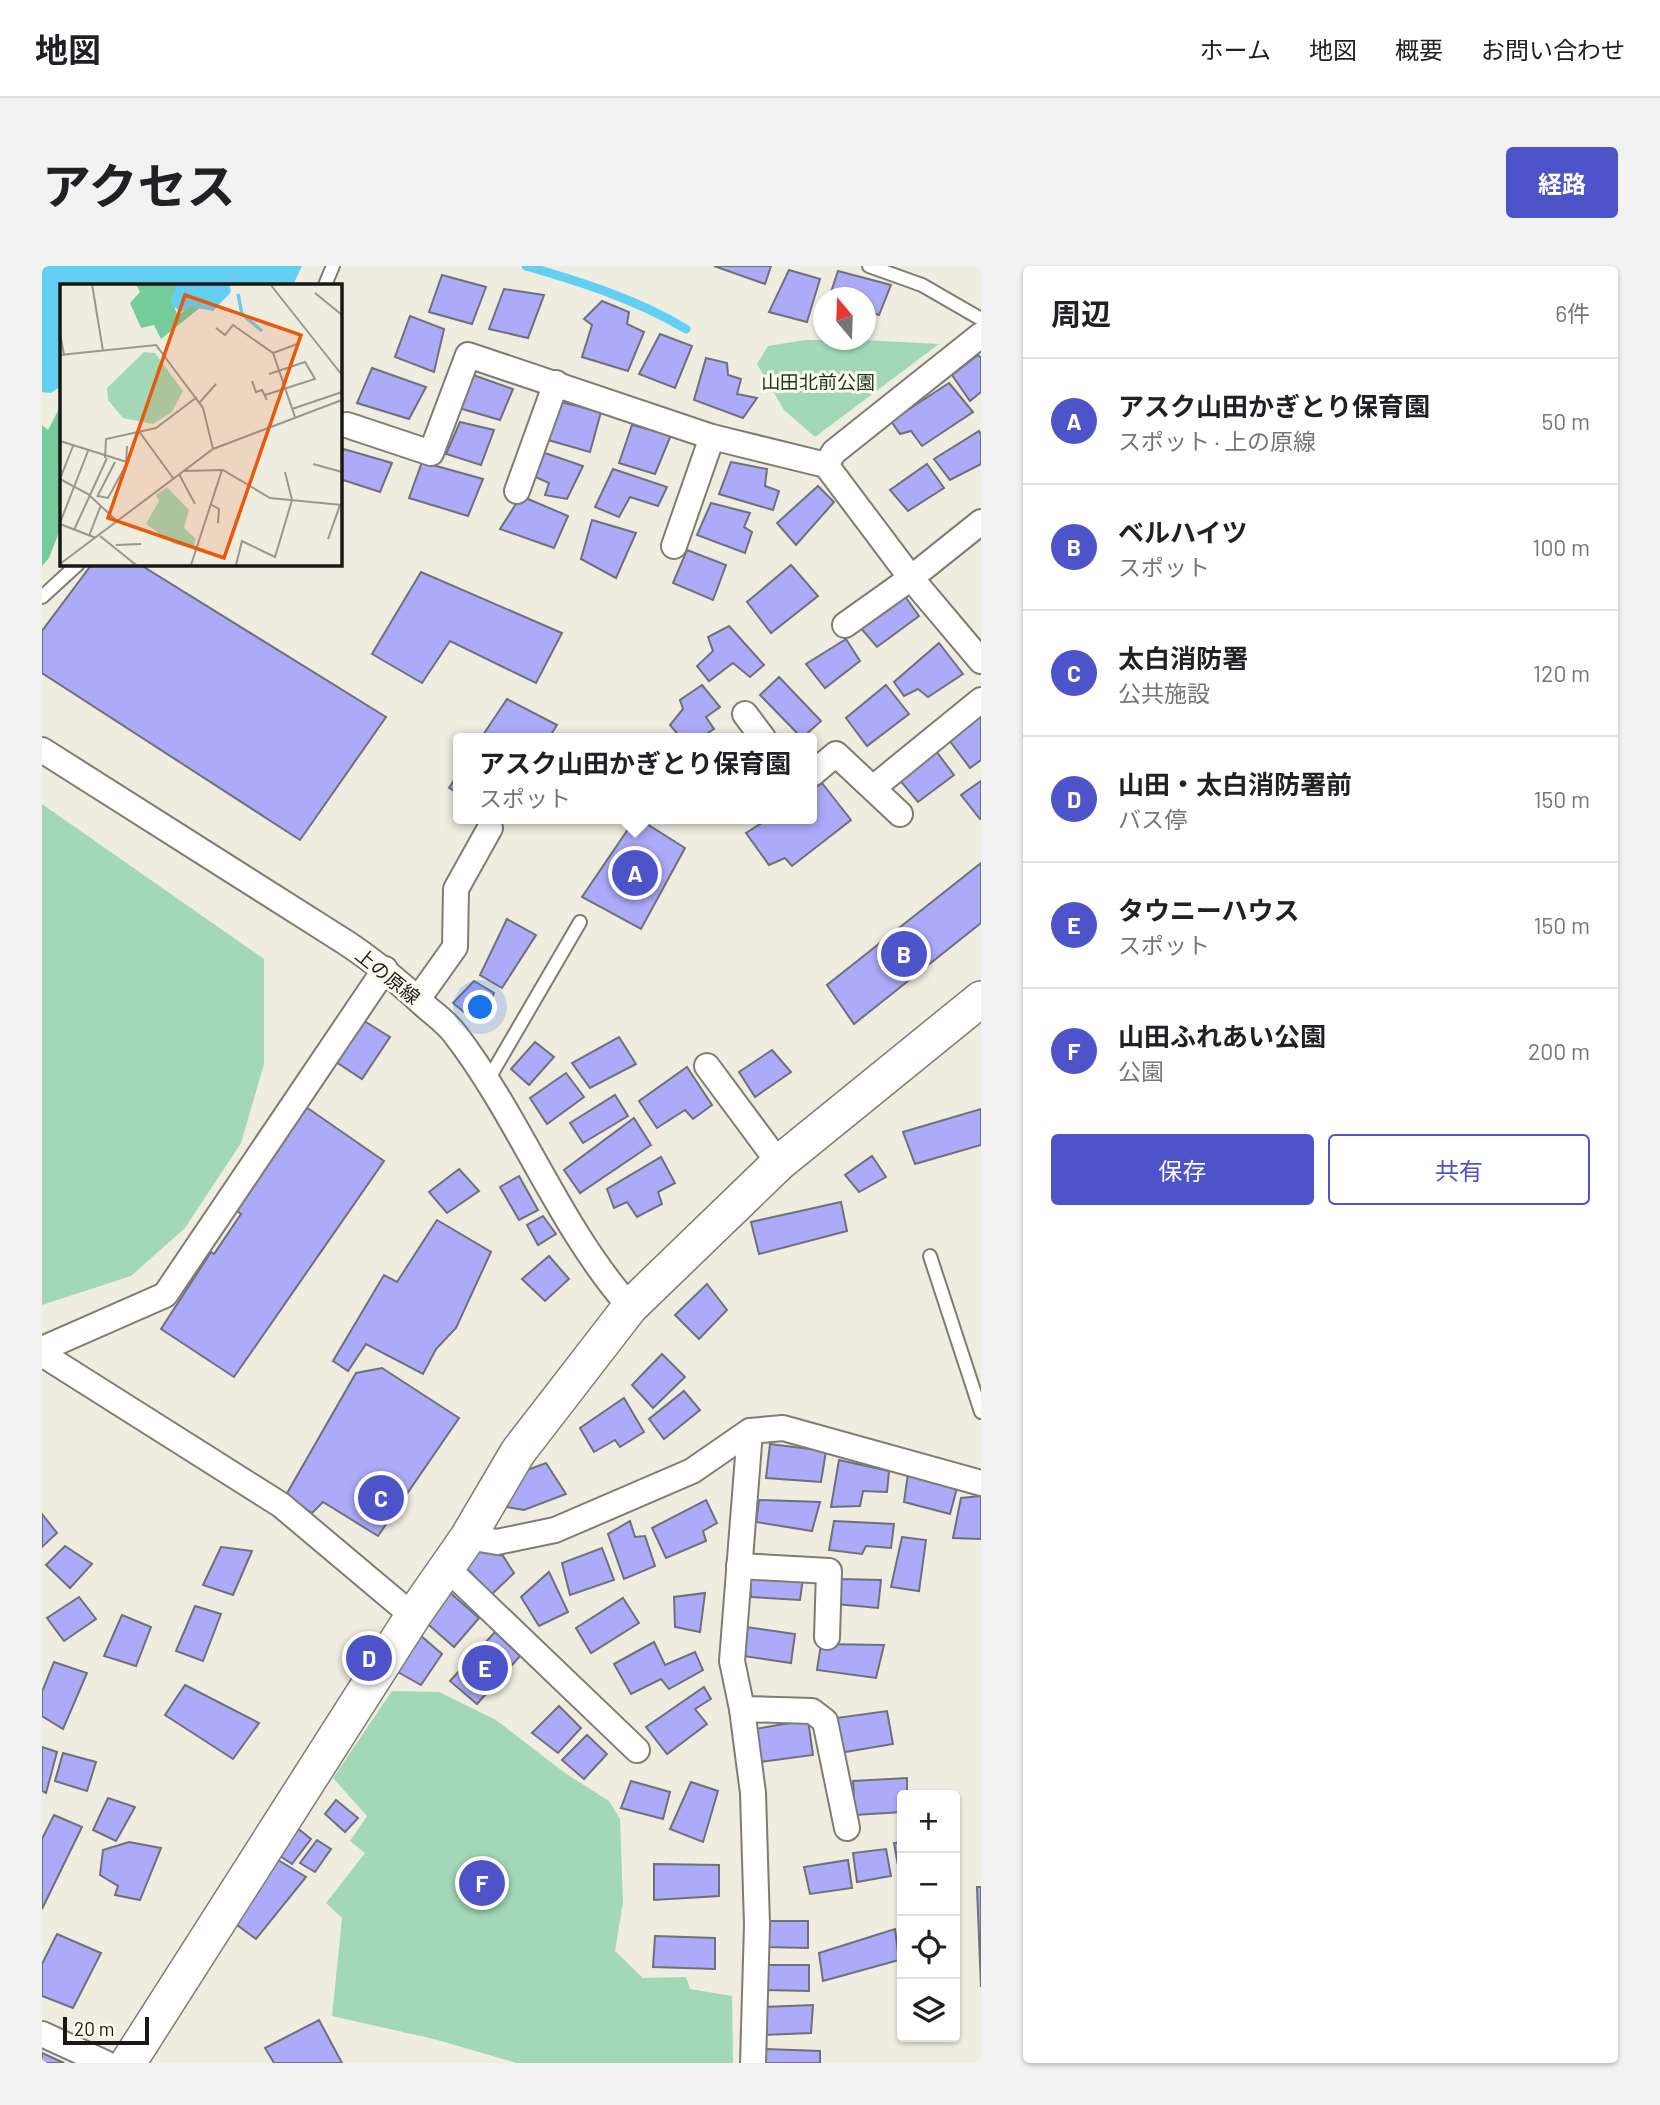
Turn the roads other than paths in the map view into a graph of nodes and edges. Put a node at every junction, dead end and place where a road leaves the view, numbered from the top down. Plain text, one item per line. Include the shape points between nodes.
1 (334, 266) edge
2 (869, 266) edge
3 (325, 284) edge
4 (981, 319) edge
5 (981, 335) edge
6 (556, 383) junction
7 (347, 425) dead end
8 (712, 437) junction
9 (826, 465) junction
10 (517, 491) dead end
11 (981, 522) edge
12 (674, 546) dead end
13 (77, 565) edge
14 (911, 578) junction
15 (42, 597) edge
16 (845, 625) dead end
17 (981, 661) edge
18 (981, 700) edge
19 (745, 715) dead end
20 (759, 733) edge
21 (42, 750) edge
22 (817, 770) edge
23 (873, 788) junction
24 (900, 814) dead end
25 (490, 828) dead end
26 (580, 922) dead end
27 (385, 969) junction
28 (418, 999) junction
29 (981, 999) edge
30 (707, 1066) dead end
31 (488, 1080) junction
32 (779, 1163) junction
33 (930, 1256) dead end
34 (630, 1307) junction
35 (42, 1351) edge
36 (981, 1412) edge
37 (750, 1431) junction
38 (979, 1478) edge
39 (468, 1537) junction
40 (739, 1566) junction
41 (447, 1568) junction
42 (413, 1616) junction
43 (827, 1637) dead end
44 (742, 1709) junction
45 (637, 1750) dead end
46 (847, 1828) dead end
47 (42, 2034) edge
48 (105, 2063) edge
49 (128, 2063) edge
50 (753, 2063) edge

1 - 3 lane
2 - 4 lane via 922,285
5 - 9 street via 834,452
6 - 7 street via 468,355 431,453
6 - 8 street
6 - 10 street
8 - 9 street
8 - 12 street
9 - 14 street
11 - 14 street
13 - 15 lane
14 - 16 street
14 - 17 street
18 - 23 street
19 - 20 street
21 - 27 street, 上の原線
22 - 23 street via 836,754
23 - 24 street
25 - 28 street via 456,889 456,947
26 - 31 lane
27 - 28 street, 上の原線
27 - 35 street via 165,1295
28 - 31 street, 上の原線 via 453,1031
29 - 32 street
30 - 32 street
31 - 34 street, 上の原線 via 583,1245
32 - 34 street
33 - 36 lane
34 - 39 street via 518,1452
35 - 42 street via 281,1505
37 - 38 street via 783,1428
37 - 39 street via 692,1471 555,1530 497,1542
37 - 40 street
39 - 41 street
40 - 43 street via 829,1571
40 - 44 street via 732,1661
41 - 42 street
41 - 45 street
42 - 49 street
44 - 46 street via 812,1711 825,1721
44 - 50 street via 754,1793
47 - 48 street

